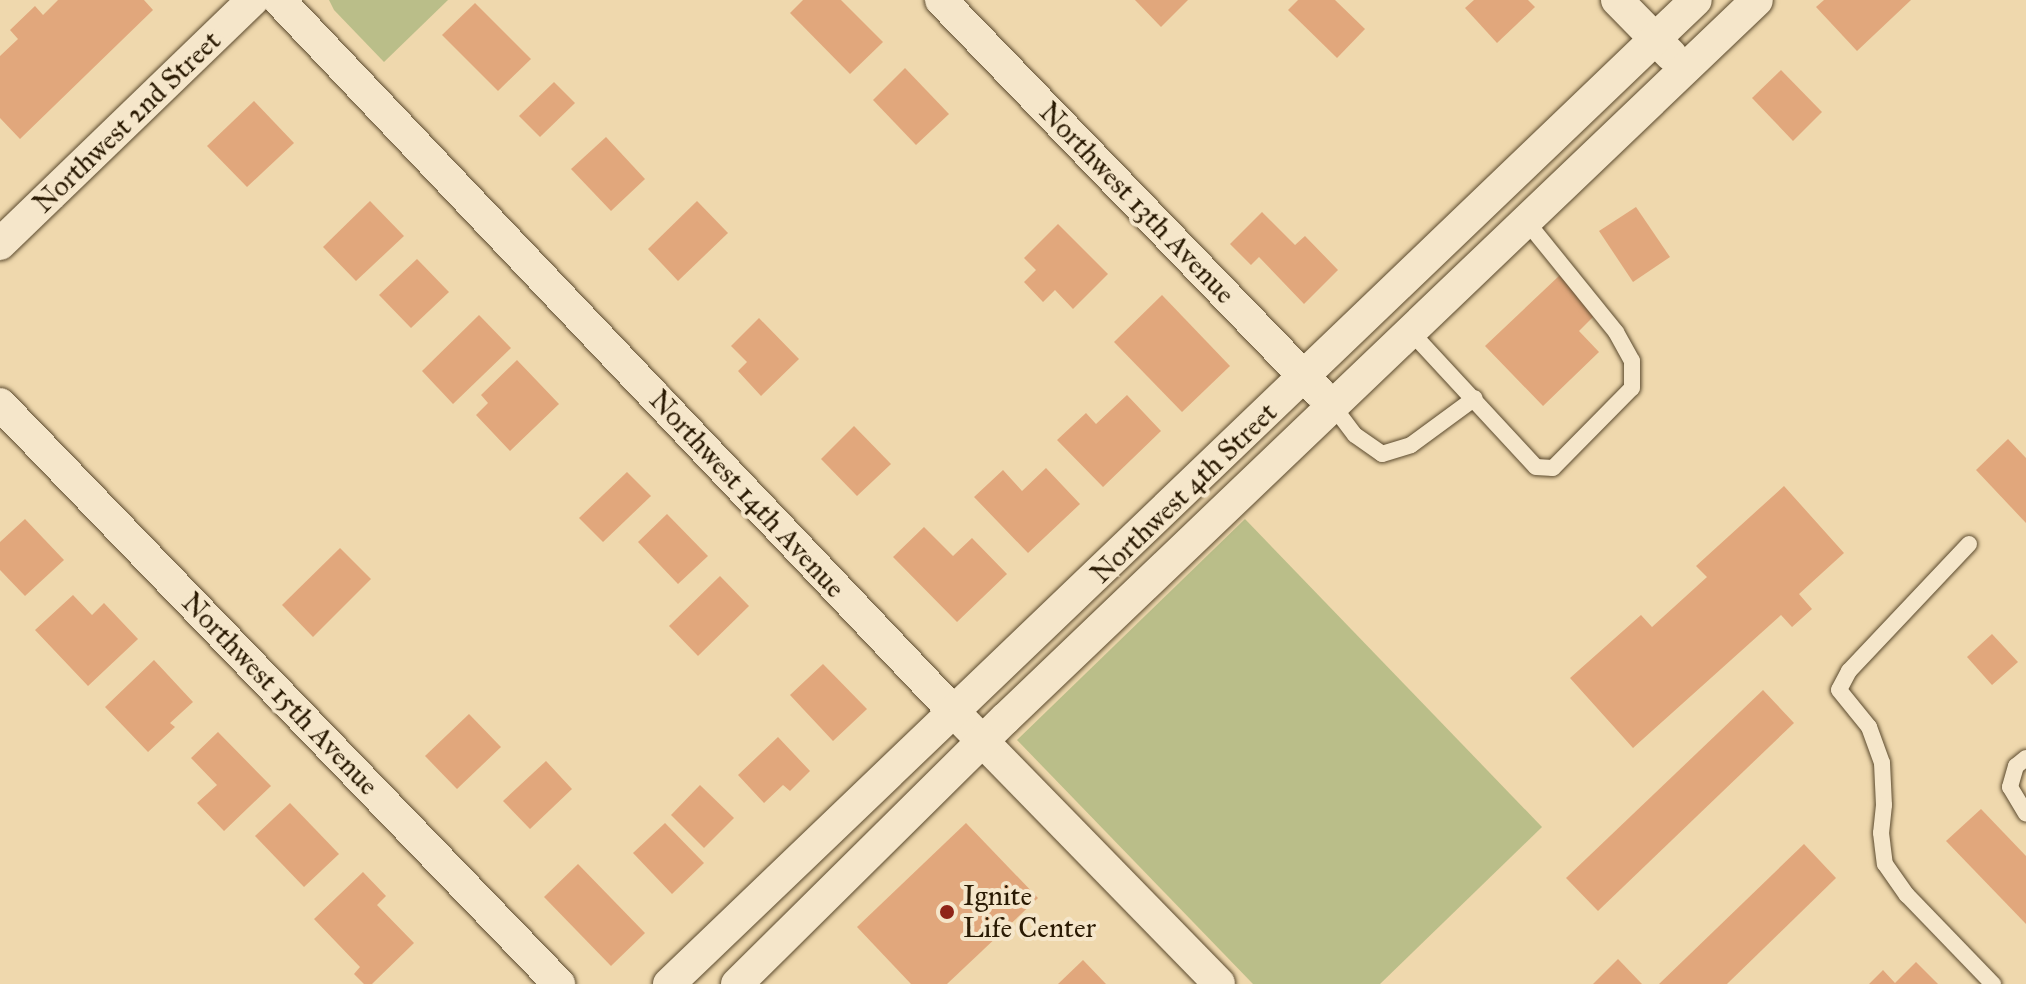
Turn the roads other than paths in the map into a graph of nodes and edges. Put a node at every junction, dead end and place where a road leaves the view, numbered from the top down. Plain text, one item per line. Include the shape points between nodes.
1 (253, 0) edge
2 (279, 0) edge
3 (941, 0) edge
4 (1617, 0) edge
5 (1696, 0) edge
6 (1757, 0) edge
7 (1655, 40) junction
8 (1684, 69) junction
9 (1526, 221) junction
10 (0, 244) edge
11 (1410, 331) junction
12 (1305, 377) junction
13 (1475, 398) junction
14 (0, 404) edge
15 (1333, 406) junction
16 (1969, 544) dead end
17 (955, 713) junction
18 (982, 741) junction
19 (2026, 758) edge
20 (2026, 814) edge
21 (559, 984) edge
22 (669, 984) edge
23 (737, 984) edge
24 (1219, 984) edge
25 (1993, 984) edge

1 - 10 street, Northwest 2nd Street
2 - 17 street, Northwest 14th Avenue
3 - 12 street, Northwest 13th Avenue
4 - 7 street
5 - 7 street, Northwest 4th Street
6 - 8 street, Northwest 4th Street
7 - 8 street
7 - 12 street, Northwest 4th Street
8 - 9 street, Northwest 4th Street
9 - 11 street, Northwest 4th Street
9 - 13 lane via 1616,332 1632,361 1632,388 1553,468 1536,467
11 - 13 lane
11 - 15 street, Northwest 4th Street
12 - 15 street, Northwest 13th Avenue
12 - 17 street, Northwest 4th Street
13 - 15 lane via 1411,445 1382,454 1355,435
14 - 21 street, Northwest 15th Avenue
15 - 18 street, Northwest 4th Street
16 - 25 lane via 1849,671 1839,690 1869,727 1882,763 1885,864 1907,895
17 - 18 street, Northwest 14th Avenue
17 - 22 street, Northwest 4th Street
18 - 23 street, Northwest 4th Street
18 - 24 street, Northwest 14th Avenue
19 - 20 lane via 2016,766 2010,787

